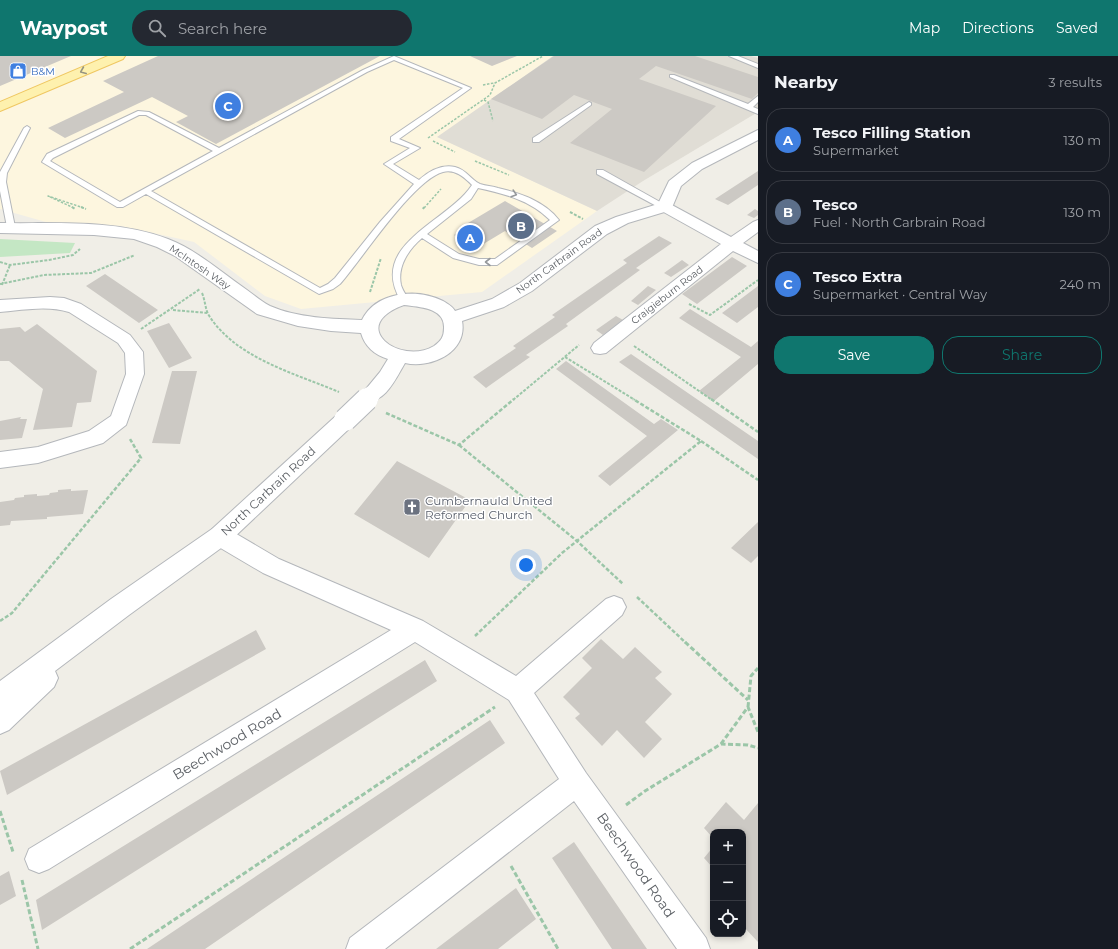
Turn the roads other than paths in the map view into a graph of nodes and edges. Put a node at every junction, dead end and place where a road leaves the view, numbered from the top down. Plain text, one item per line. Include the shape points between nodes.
1 (94, 56) edge
2 (118, 56) edge
3 (732, 56) edge
4 (758, 66) edge
5 (672, 76) dead end
6 (0, 95) edge
7 (758, 98) edge
8 (589, 104) dead end
9 (0, 107) edge
10 (749, 107) junction
11 (758, 112) edge
12 (27, 128) dead end
13 (758, 134) edge
14 (536, 140) dead end
15 (219, 151) junction
16 (600, 172) dead end
17 (418, 183) junction
18 (476, 185) junction
19 (146, 191) junction
20 (665, 207) junction
21 (758, 225) edge
22 (5, 228) edge
23 (421, 234) junction
24 (733, 243) junction
25 (758, 258) edge
26 (1, 297) edge
27 (404, 299) junction
28 (452, 318) junction
29 (370, 327) junction
30 (600, 348) dead end
31 (399, 357) junction
32 (0, 460) edge
33 (220, 536) junction
34 (120, 607) junction
35 (614, 607) dead end
36 (415, 629) junction
37 (518, 691) junction
38 (0, 697) edge
39 (0, 721) edge
40 (578, 782) junction
41 (39, 859) dead end
42 (361, 949) edge
43 (695, 949) edge

1 - 6 main road
2 -> 9 main road
3 - 4 lane
5 - 10 lane
7 - 10 lane
8 - 14 lane
10 - 11 lane
12 - 22 lane via 3,173
13 - 20 street via 697,166 674,184
15 - 17 lane via 365,71 394,58 468,88 394,139 416,148 388,164
15 - 19 lane
15 - 19 lane via 147,113 138,113 50,156 46,162 120,205
16 - 20 lane
17 - 18 lane via 441,170 455,169 469,176
17 - 19 lane via 372,235 334,285 319,291
18 - 23 lane via 468,197
18 -> 23 lane via 518,194 545,209 555,220 497,262 479,262 456,256
20 - 24 street
20 - 28 street, North Carbrain Road via 622,220 601,230 526,287 498,303
21 - 24 street, Craigieburn Road
22 - 29 street, McIntosh Way via 136,234 164,243 181,252 263,310 298,320
23 - 27 lane via 408,245 397,271 397,285
24 - 25 street
24 - 30 street, Craigieburn Road
26 - 32 street via 64,304 75,308 124,339 134,352 135,374 119,420 96,437 38,455
27 - 28 street via 432,303 446,310
27 - 29 street via 380,308 372,317
28 - 31 street via 455,327 454,337 449,346 439,353 420,358
29 - 31 street via 371,336 377,345
31 - 33 street, North Carbrain Road, bridge via 387,377 371,395
33 - 34 street, North Carbrain Road
33 - 36 street, Beechwood Road via 271,566
34 - 38 street, North Carbrain Road
34 - 39 street, North Carbrain Road
35 - 37 street
36 - 37 street, Beechwood Road
36 - 41 street, Beechwood Road
37 - 40 street, Beechwood Road
40 - 42 street
40 - 43 street, Beechwood Road

